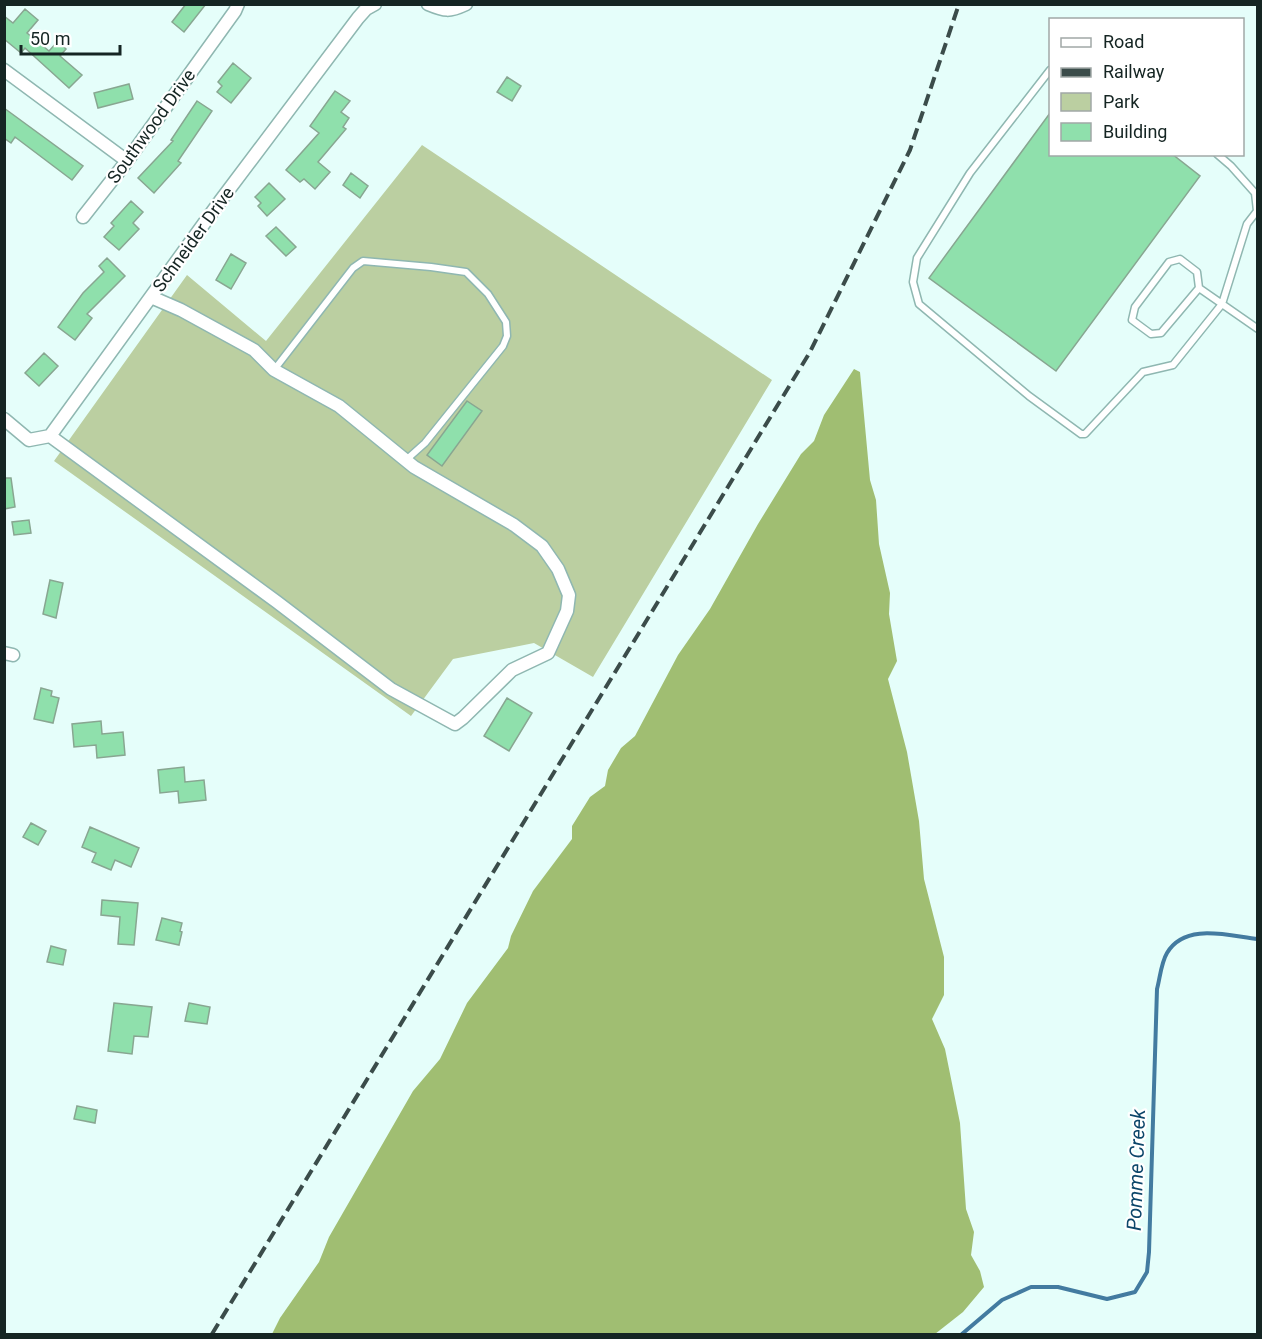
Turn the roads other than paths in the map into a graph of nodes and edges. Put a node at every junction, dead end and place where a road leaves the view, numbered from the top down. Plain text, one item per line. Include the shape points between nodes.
1 (238, 4) edge
2 (375, 4) edge
3 (428, 4) edge
4 (466, 4) edge
5 (4, 70) edge
6 (1049, 71) edge
7 (1220, 156) edge
8 (127, 161) junction
9 (83, 217) dead end
10 (1199, 288) junction
11 (151, 297) junction
12 (1222, 304) junction
13 (1257, 329) edge
14 (274, 370) junction
15 (4, 419) edge
16 (50, 436) junction
17 (406, 460) junction

1 - 8 street, Southwood Drive
2 - 11 street, Schneider Drive via 358,18
3 - 4 street via 444,11
5 - 8 street
6 - 12 lane via 970,173 917,258 913,282 919,304 1081,434 1143,372 1173,365
7 - 12 lane via 1255,193 1257,211 1247,224
8 - 9 street, Southwood Drive
10 - 10 lane via 1197,272 1180,259 1169,262 1134,307 1132,320 1151,334 1161,333
10 - 12 lane
11 - 14 street via 254,350
11 - 16 street, Schneider Drive
12 - 13 lane
14 - 17 street via 339,406
14 - 17 lane via 352,268 363,261 466,272 488,294 506,322 507,336 439,426
15 - 16 street via 28,440
16 - 17 street via 391,689 455,724 512,670 548,653 567,611 568,595 558,569 542,546

